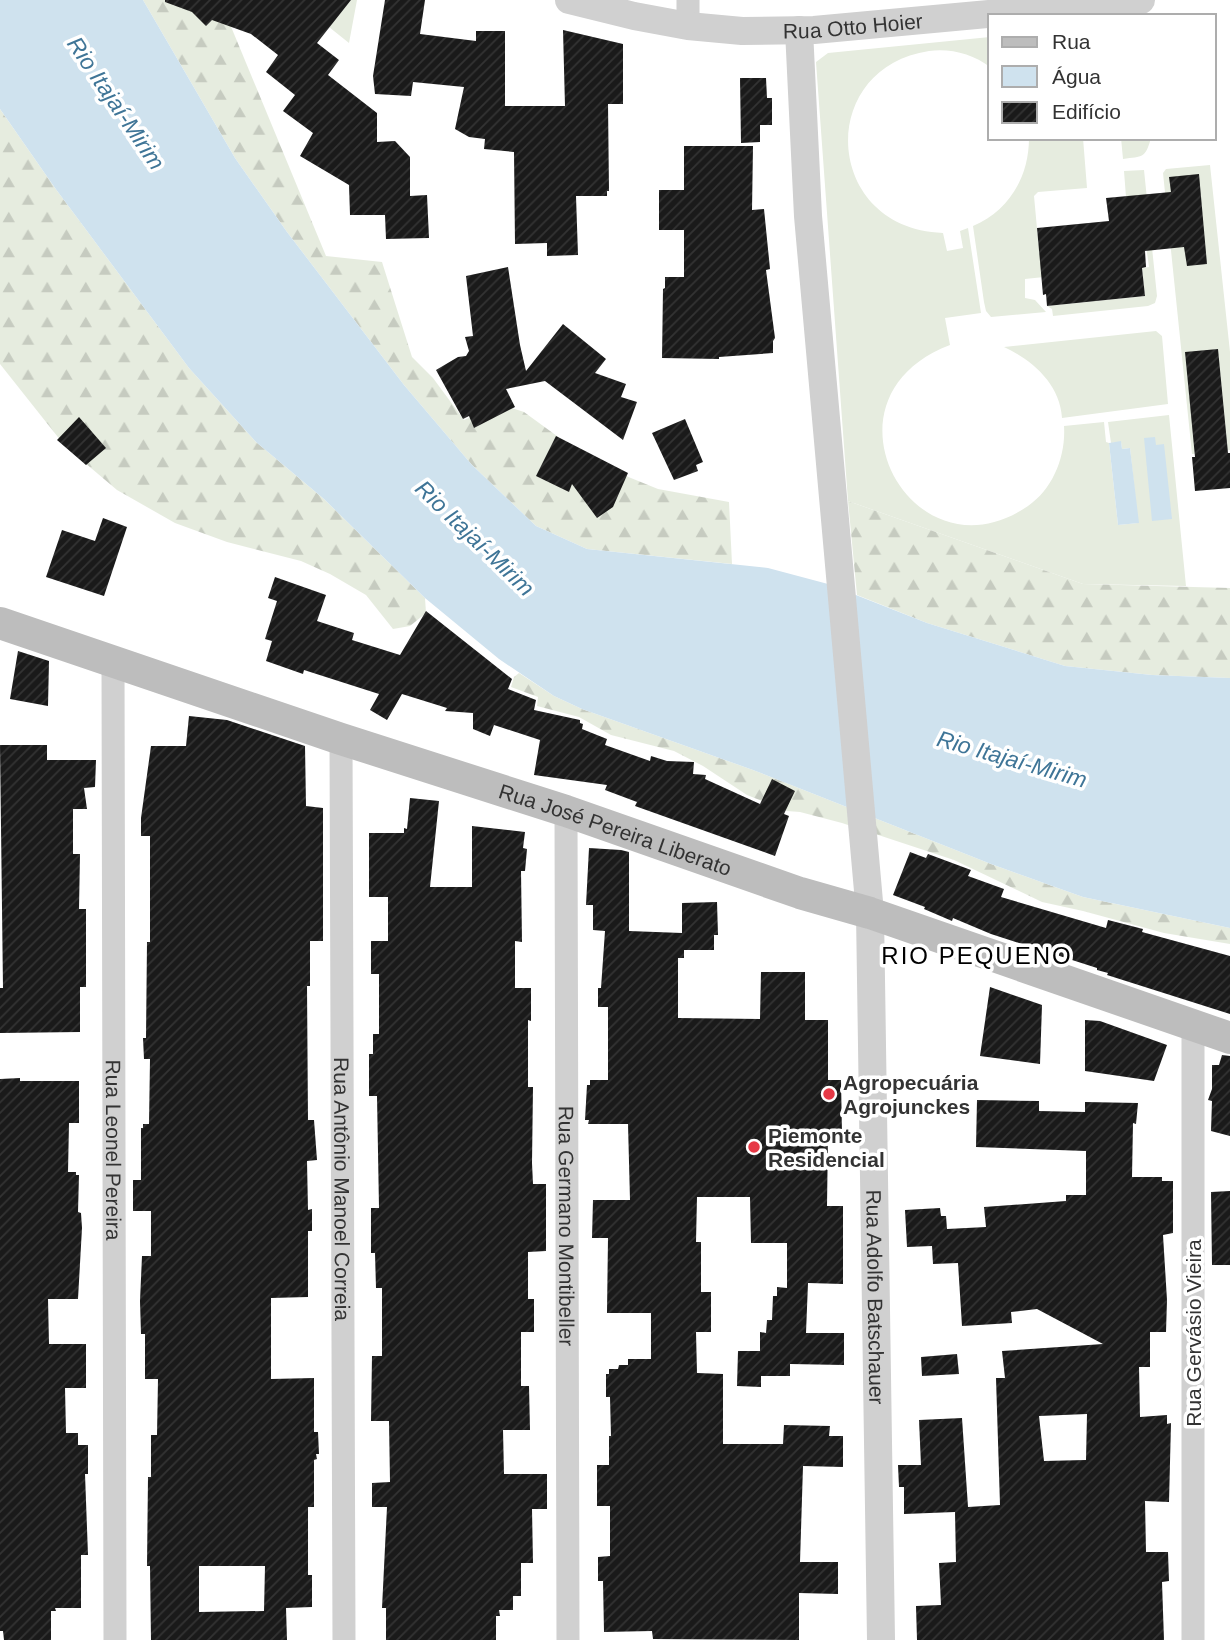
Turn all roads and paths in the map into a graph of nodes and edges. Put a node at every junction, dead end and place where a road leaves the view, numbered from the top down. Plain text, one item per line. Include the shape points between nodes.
1 (569, 0) edge
2 (1140, 0) edge
3 (688, 13) edge
4 (799, 30) junction
5 (0, 623) edge
6 (113, 660) junction
7 (341, 739) junction
8 (566, 811) junction
9 (870, 912) junction
10 (1193, 1025) junction
11 (1230, 1038) edge
12 (114, 1640) edge
13 (344, 1640) edge
14 (568, 1640) edge
15 (881, 1640) edge
16 (1193, 1640) edge

1 - 3 street, Rua Otto Hoier via 634,16
2 - 4 street, Rua Otto Hoier
3 - 4 street, Rua Otto Hoier via 742,31
4 - 9 street, Rua Adolfo Batschauer via 808,216
5 - 6 main road, Rua José Pereira Liberato
6 - 7 main road, Rua José Pereira Liberato
6 - 12 street, Rua Leonel Pereira
7 - 8 main road, Rua José Pereira Liberato
7 - 13 street, Rua Antônio Manoel Correia
8 - 9 main road, Rua José Pereira Liberato via 800,893
8 - 14 street, Rua Germano Montibeller
9 - 10 main road, Rua José Pereira Liberato
9 - 15 street, Rua Adolfo Batschauer
10 - 11 main road, Rua José Pereira Liberato
10 - 16 street, Rua Gervásio Vieira

